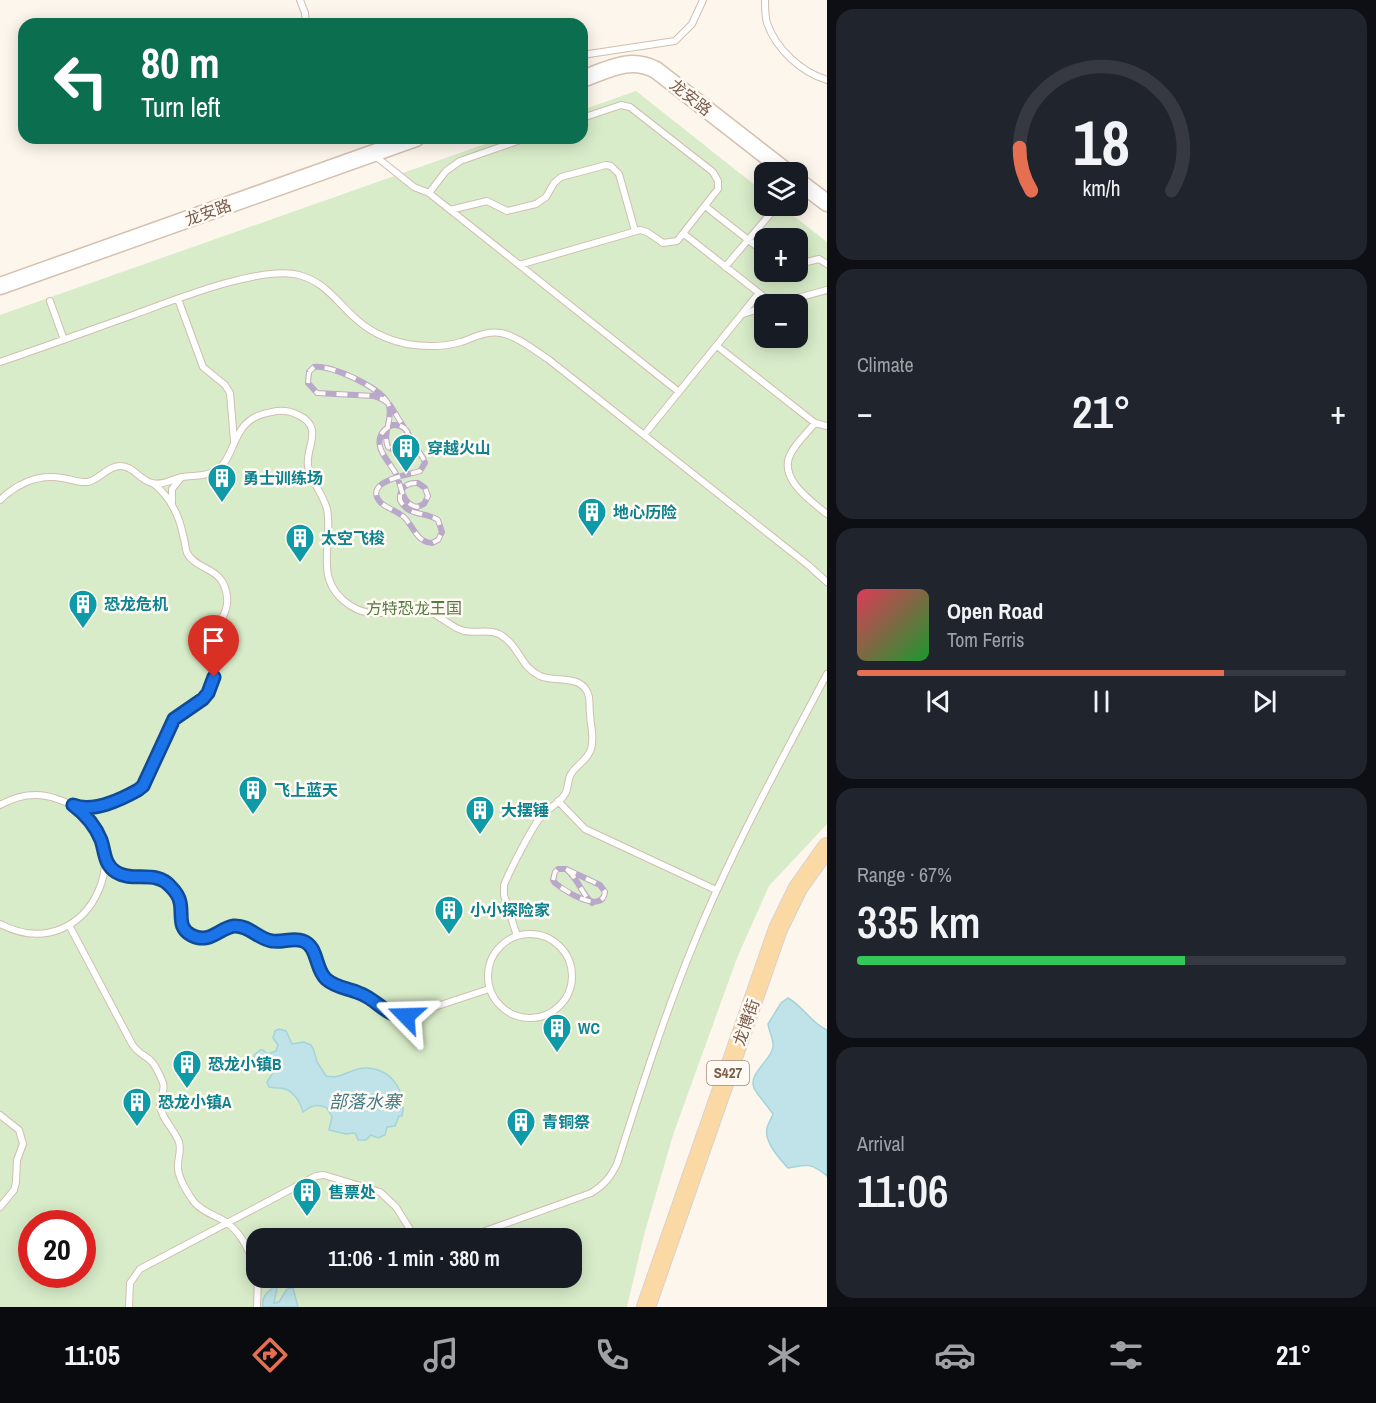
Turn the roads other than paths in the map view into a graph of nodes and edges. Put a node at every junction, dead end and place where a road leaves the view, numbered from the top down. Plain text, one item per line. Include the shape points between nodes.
1 (300, 0) edge
2 (703, 0) edge
3 (765, 0) edge
4 (305, 18) edge
5 (588, 54) edge
6 (588, 77) edge
7 (827, 80) edge
8 (588, 116) edge
9 (400, 144) edge
10 (509, 144) edge
11 (372, 154) junction
12 (774, 162) edge
13 (808, 189) edge
14 (429, 193) junction
15 (827, 203) edge
16 (705, 206) junction
17 (450, 210) junction
18 (768, 216) edge
19 (636, 231) junction
20 (684, 234) junction
21 (748, 239) junction
22 (754, 244) edge
23 (808, 262) edge
24 (827, 264) edge
25 (519, 265) junction
26 (725, 267) junction
27 (0, 285) edge
28 (827, 290) edge
29 (759, 293) joint
30 (808, 295) edge
31 (178, 299) junction
32 (50, 301) dead end
33 (754, 310) edge
34 (743, 314) junction
35 (64, 340) junction
36 (717, 345) junction
37 (0, 362) edge
38 (679, 392) junction
39 (815, 423) junction
40 (827, 426) edge
41 (644, 435) junction
42 (234, 442) junction
43 (184, 477) junction
44 (154, 484) junction
45 (0, 500) edge
46 (172, 505) junction
47 (827, 514) edge
48 (827, 582) edge
49 (827, 674) edge
50 (558, 801) junction
51 (0, 805) edge
52 (73, 805) junction
53 (827, 847) edge
54 (105, 857) junction
55 (717, 890) junction
56 (0, 924) edge
57 (69, 925) junction
58 (517, 936) junction
59 (489, 989) junction
60 (0, 1115) edge
61 (0, 1207) edge
62 (409, 1228) edge
63 (494, 1228) edge
64 (246, 1248) edge
65 (257, 1288) edge
66 (129, 1307) edge
67 (256, 1307) edge
68 (646, 1307) edge

1 - 4 lane
2 - 5 lane via 692,24 675,41
3 - 7 lane via 766,21 773,37 792,60
6 - 12 main road, 龙安路 via 626,64 646,65
8 - 16 lane via 616,106 630,107 716,177 718,189
9 - 11 main road, 龙安路
10 - 14 lane via 454,164
11 - 14 lane via 414,187
11 - 27 main road, 龙安路
13 - 15 main road
14 - 17 lane
16 - 20 lane
16 - 21 lane
17 - 19 lane via 487,201 507,211 520,208 542,201 561,177 606,165 619,174
17 - 25 lane
18 - 21 lane
19 - 20 lane via 644,230 668,243
19 - 25 lane
20 - 26 lane
21 - 22 lane
21 - 26 lane
23 - 24 lane via 819,259
25 - 38 lane
26 - 29 lane
28 - 30 lane
29 - 34 lane
31 - 35 lane
31 - 41 lane via 261,275 297,274 318,282 363,324 393,340 419,346 440,345 502,333 548,359
31 - 42 lane via 203,367 230,393
32 - 35 lane
33 - 34 lane
34 - 36 lane
35 - 37 lane
36 - 38 lane
36 - 39 lane
38 - 41 lane
39 - 40 lane
39 - 47 lane via 792,452 789,469 797,489
41 - 48 lane
42 - 43 lane via 229,458 218,470
42 - 50 lane via 244,424 259,414 287,412 307,422 313,440 309,470 323,496 328,516 328,575 333,588 349,605 373,614 425,609 462,630 494,632 508,640 525,665 537,674 575,681 585,688 590,699 592,743
43 - 44 lane
43 - 46 lane via 172,489
44 - 45 lane via 120,466 84,482 38,478
44 - 46 lane
46 - 52 lane via 190,558 221,578 227,594 226,611 213,640 212,684 203,699 174,719 143,786 93,808
49 - 55 lane
50 - 55 lane via 585,829
50 - 58 lane via 539,820 504,885
51 - 52 lane via 40,795
52 - 54 lane via 96,830
53 - 68 main road, 龙博街 / S427 via 798,888 778,929
54 - 57 lane via 105,874 98,896
54 - 59 lane via 122,876 154,877 167,882 178,897 180,920 190,934 204,938 235,926 271,941 303,940 312,948 327,980 365,995 393,1015 406,1016
55 - 63 lane via 669,1008 611,1176 591,1193
56 - 57 lane via 32,933
57 - 64 lane via 136,1051 153,1065 162,1081 160,1108 178,1141 178,1168 183,1182 194,1201 204,1211 224,1220
58 - 59 lane via 493,955
58 - 59 lane via 539,934 555,941 567,954 572,980 567,997 548,1015 521,1018 498,1005
60 - 61 lane via 19,1130 23,1144 14,1190
62 - 66 lane via 396,1207 380,1192 316,1176 140,1269 130,1283
65 - 67 lane

